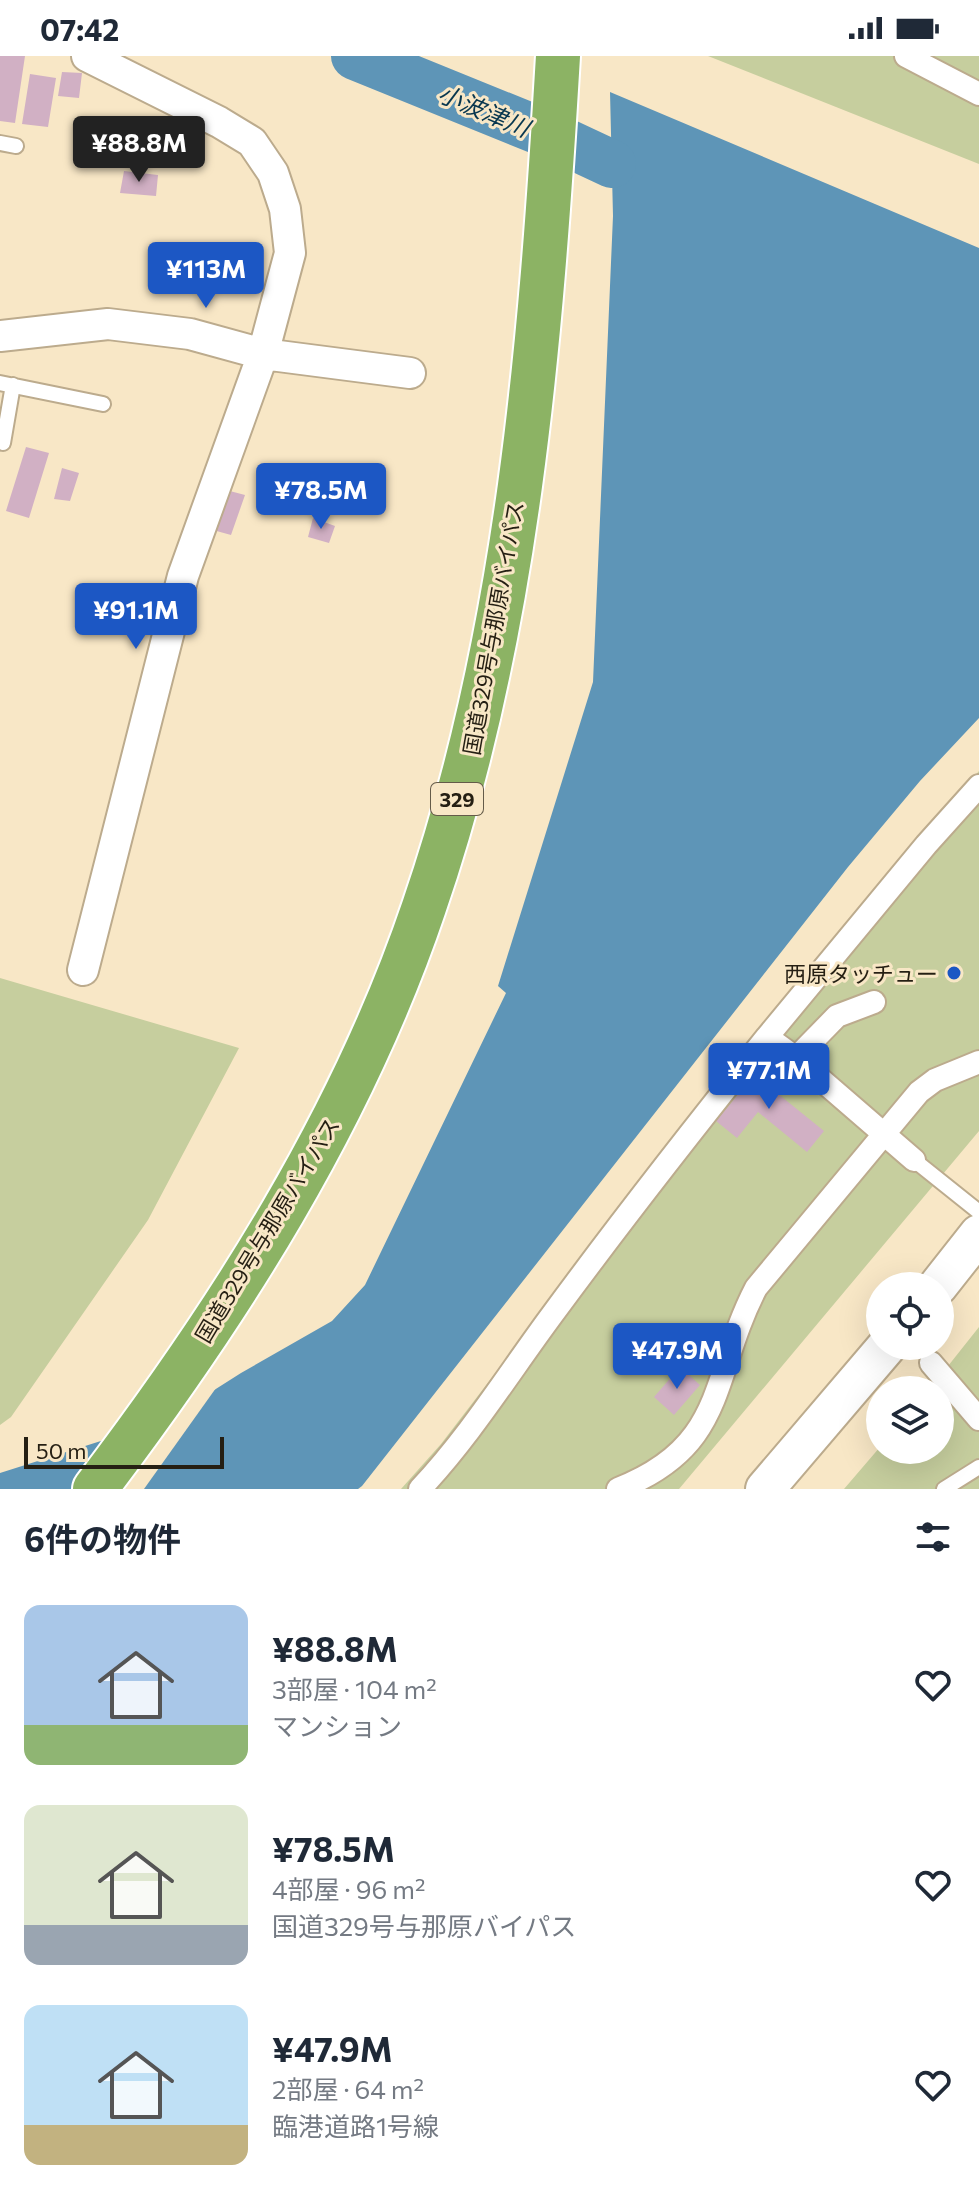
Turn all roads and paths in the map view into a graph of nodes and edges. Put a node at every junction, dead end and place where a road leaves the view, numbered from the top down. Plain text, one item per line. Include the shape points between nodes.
1 (87, 56) edge
2 (906, 56) edge
3 (558, 67) edge
4 (979, 94) edge
5 (0, 143) edge
6 (16, 146) dead end
7 (0, 336) edge
8 (263, 354) junction
9 (410, 373) dead end
10 (7, 384) edge
11 (103, 404) dead end
12 (3, 443) dead end
13 (979, 786) edge
14 (83, 970) dead end
15 (874, 1002) dead end
16 (767, 1037) junction
17 (796, 1058) junction
18 (979, 1062) edge
19 (884, 1134) junction
20 (914, 1160) joint
21 (979, 1212) edge
22 (979, 1234) edge
23 (949, 1272) edge
24 (875, 1360) edge
25 (931, 1363) dead end
26 (979, 1419) edge
27 (979, 1467) edge
28 (95, 1489) edge
29 (420, 1489) edge
30 (618, 1489) edge
31 (765, 1489) edge
32 (944, 1489) edge

1 - 8 street via 230,128 252,142 273,173 285,209 290,253
2 - 4 street
3 - 28 highway, 国道329号与那原バイパス / 329 via 525,444 500,615 478,723 441,853 403,965 354,1078 285,1209 204,1339
5 - 6 lane
7 - 8 street via 108,324 190,334
8 - 9 street
8 - 14 street via 183,576
10 - 11 lane
10 - 12 lane
13 - 16 street
15 - 17 street via 837,1016
16 - 17 street
16 - 29 street
17 - 19 street
18 - 19 street via 927,1086
19 - 20 street
19 - 30 street via 756,1288 717,1394 692,1439 660,1469
20 - 21 lane
22 - 23 street
24 - 31 street
25 - 26 street
27 - 32 lane

